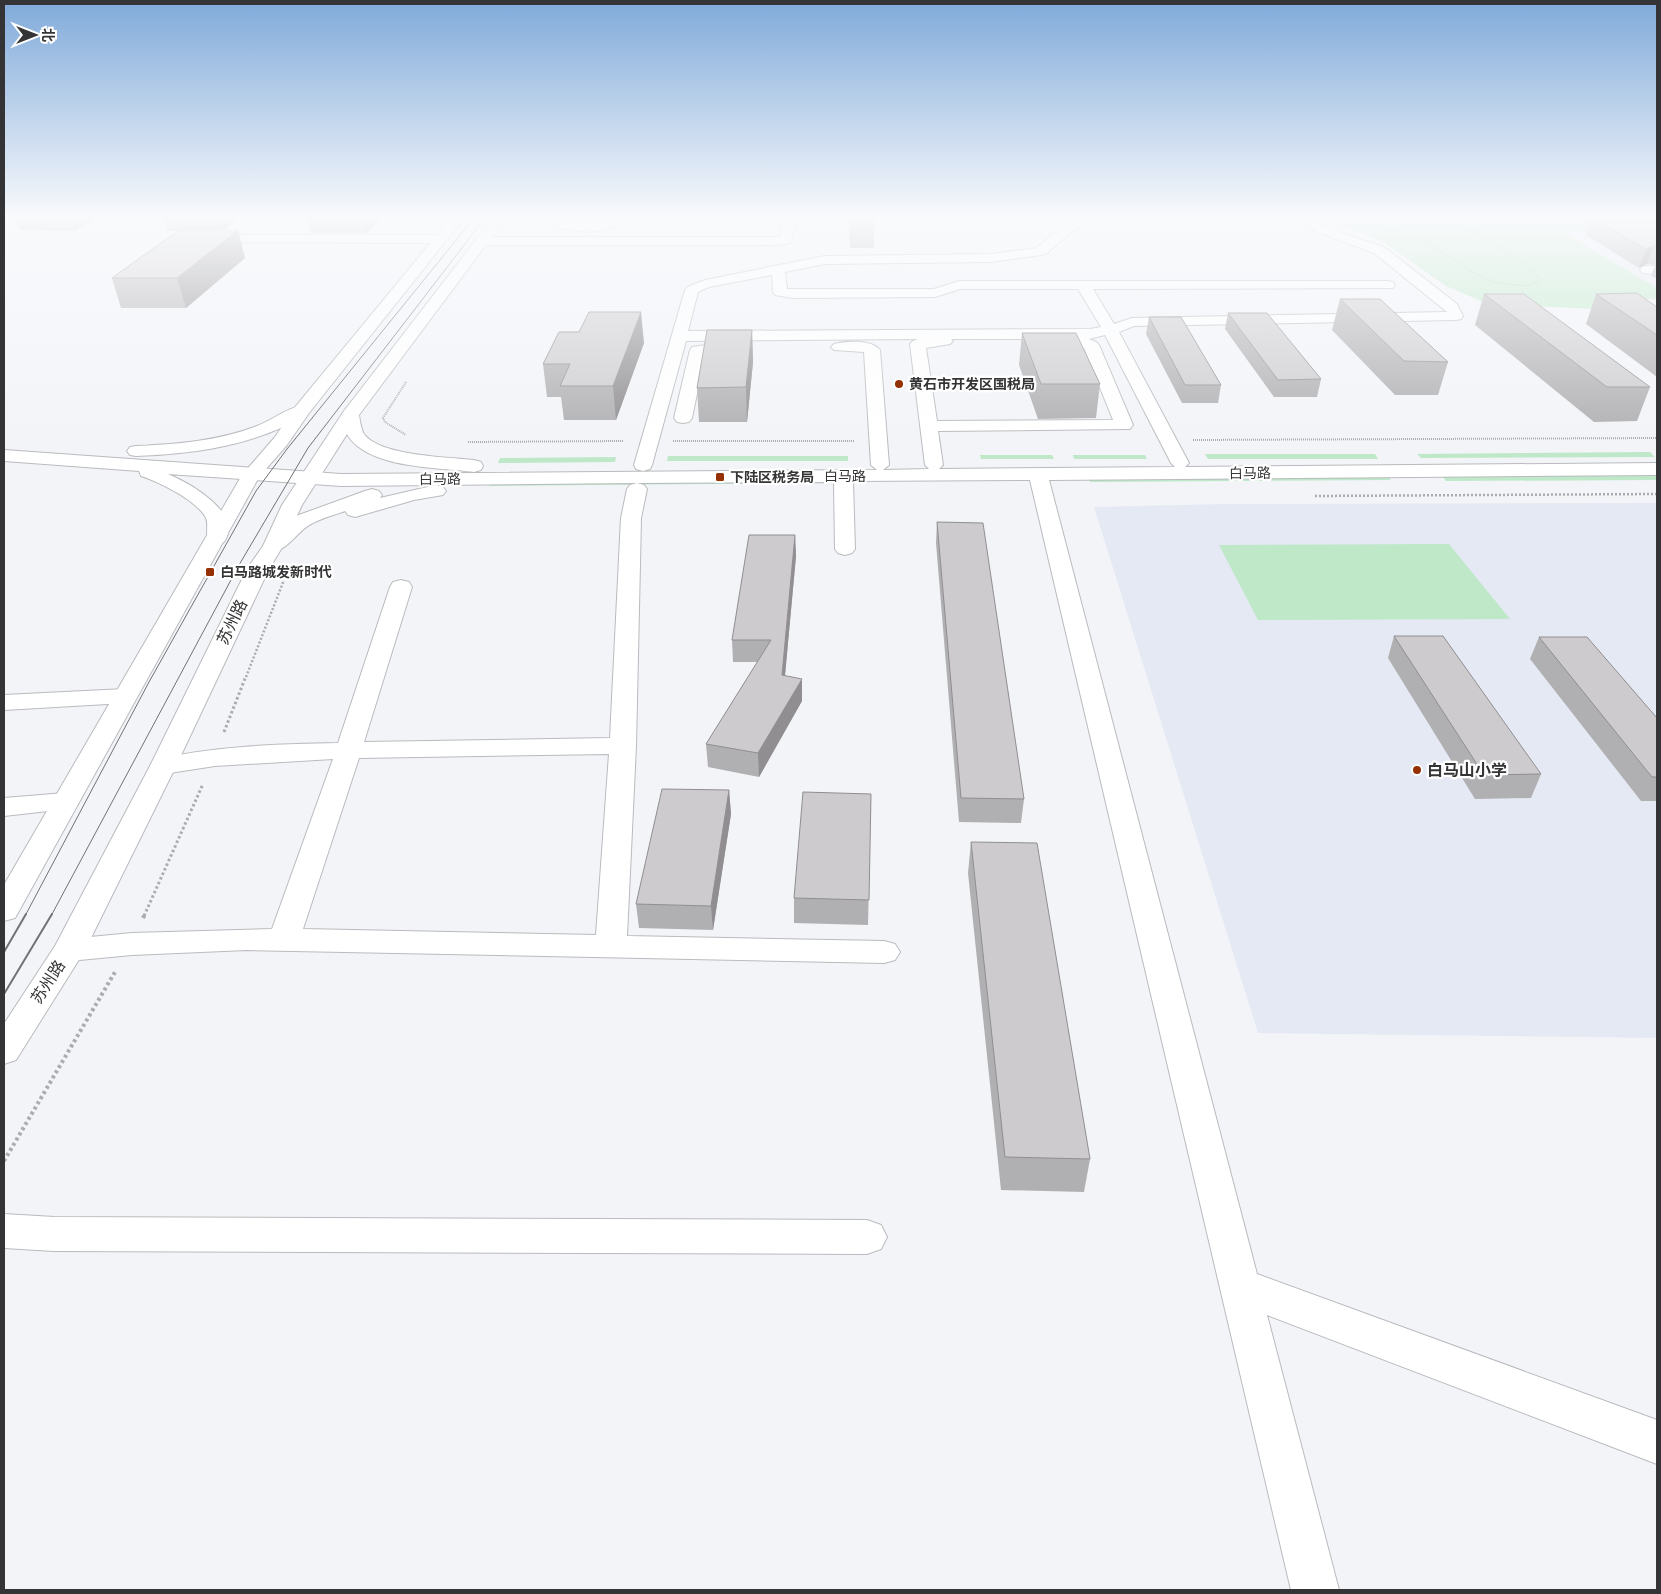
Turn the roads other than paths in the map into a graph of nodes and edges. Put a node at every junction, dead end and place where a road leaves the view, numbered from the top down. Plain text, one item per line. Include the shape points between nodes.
1 (397, 292) edge
2 (444, 292) edge
3 (691, 292) edge
4 (782, 292) edge
5 (939, 292) edge
6 (1087, 292) edge
7 (1433, 292) edge
8 (1110, 330) junction
9 (680, 336) junction
10 (302, 410) junction
11 (350, 415) junction
12 (683, 418) dead end
13 (929, 426) junction
14 (4, 443) edge
15 (4, 455) edge
16 (102, 457) junction
17 (1657, 460) edge
18 (1180, 463) junction
19 (934, 464) junction
20 (880, 465) junction
21 (474, 466) junction
22 (1657, 468) edge
23 (257, 469) junction
24 (314, 473) junction
25 (640, 477) junction
26 (494, 478) junction
27 (1039, 481) junction
28 (843, 482) junction
29 (1657, 484) edge
30 (356, 511) dead end
31 (217, 538) junction
32 (273, 546) junction
33 (845, 549) dead end
34 (401, 587) dead end
35 (125, 696) junction
36 (4, 703) edge
37 (623, 746) junction
38 (349, 750) junction
39 (163, 766) junction
40 (65, 802) junction
41 (4, 807) edge
42 (4, 911) edge
43 (284, 939) junction
44 (611, 947) junction
45 (69, 950) junction
46 (884, 952) dead end
47 (4, 1051) edge
48 (4, 1231) edge
49 (867, 1237) dead end
50 (1239, 1286) junction
51 (1657, 1442) edge
52 (1315, 1590) edge

1 - 10 street
2 - 11 street, 苏州路
3 - 9 street
4 - 5 street
6 - 8 street
7 - 8 street via 1452,307 1456,316 1132,322
8 - 9 street via 1090,334
8 - 18 street
9 - 25 street
10 - 16 street via 258,433 197,447
10 - 23 street
11 - 21 street via 358,438 370,447 402,458
11 - 24 street, 苏州路
12 - 20 street via 698,350 711,347 865,347 872,350
13 - 13 street via 918,344 958,340 1079,340 1091,345 1124,425
13 - 19 street
14 - 16 street, 白马路
15 - 16 street, 白马路
16 - 23 street, 白马路
16 - 31 street via 158,475 194,496 216,517
17 - 18 street, 白马路
18 - 19 street, 白马路
19 - 20 street, 白马路
20 - 25 street, 白马路
21 - 24 street, 白马路
21 - 25 street, 白马路
22 - 27 street, 白马路
23 - 24 street, 白马路
23 - 31 street
24 - 26 street, 白马路
24 - 32 street, 苏州路 via 292,505
25 - 28 street
25 - 30 street via 450,489 412,495
25 - 37 street via 631,518
26 - 28 street, 白马路
26 - 32 street via 428,483 370,495 303,520
27 - 28 street
27 - 29 street
27 - 50 street
28 - 33 street
31 - 35 street
32 - 39 street, 苏州路 via 258,569
34 - 38 street
35 - 36 street
35 - 40 street
37 - 38 street
37 - 44 street
38 - 39 street via 214,758
38 - 43 street
39 - 45 street, 苏州路
40 - 41 street
40 - 42 street
43 - 44 street
43 - 45 street via 132,944
44 - 46 street
45 - 47 street, 苏州路
48 - 49 street via 64,1234
50 - 51 street
50 - 52 street

